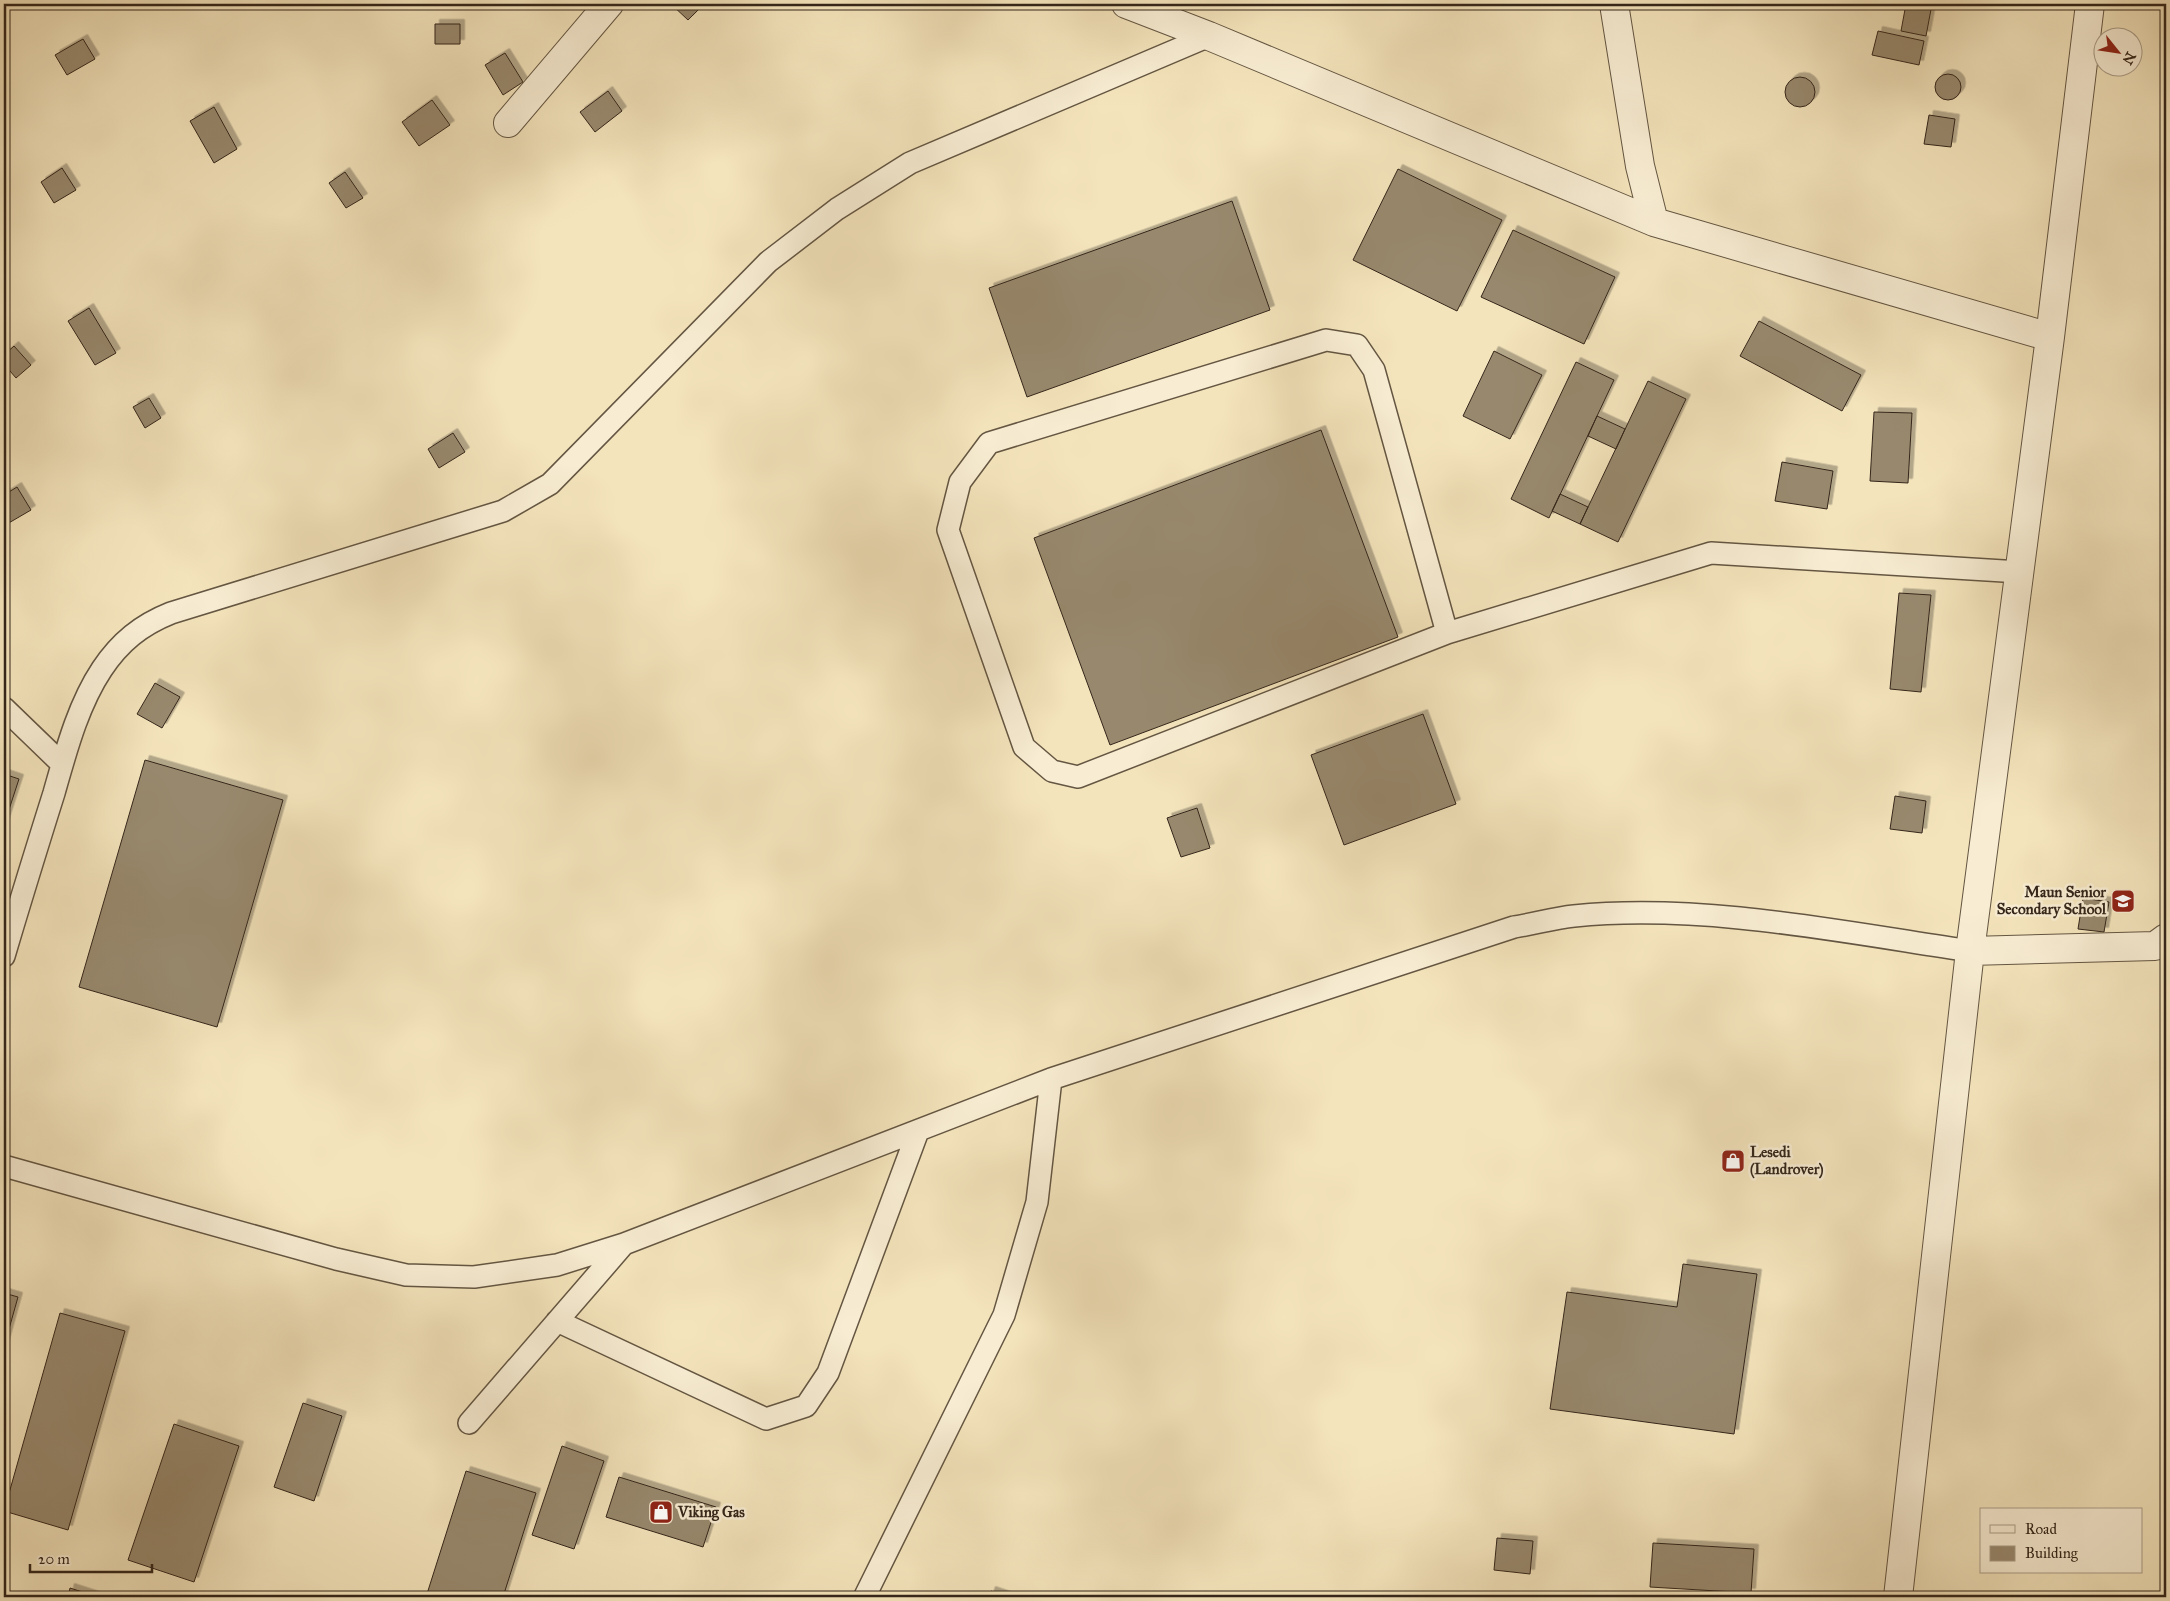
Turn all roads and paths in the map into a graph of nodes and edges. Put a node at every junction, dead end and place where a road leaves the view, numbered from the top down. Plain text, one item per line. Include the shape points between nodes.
1 (608, 4) edge
2 (1126, 4) edge
3 (1614, 4) edge
4 (2090, 4) edge
5 (1209, 36) junction
6 (508, 123) dead end
7 (1654, 222) junction
8 (2050, 337) junction
9 (2020, 572) junction
10 (1447, 634) junction
11 (4, 708) edge
12 (62, 764) junction
13 (2166, 938) edge
14 (1970, 951) junction
15 (4, 956) edge
16 (1051, 1079) junction
17 (918, 1131) junction
18 (4, 1166) edge
19 (624, 1244) junction
20 (557, 1321) junction
21 (470, 1423) dead end
22 (865, 1596) dead end
23 (1898, 1597) edge

1 - 6 street
2 - 5 street
3 - 7 street via 1640,166
4 - 8 street
5 - 7 street
5 - 12 lane via 910,163 837,209 768,262 550,484 503,511 148,622 123,642 102,668 86,696
7 - 8 street
8 - 9 street
9 - 10 lane via 1712,553
9 - 14 street
10 - 10 lane via 1078,778 1052,771 1024,747 948,530 960,482 989,443 1326,340 1357,345 1374,370
11 - 12 lane
12 - 15 lane
13 - 14 street via 2154,946
14 - 16 lane via 1726,918 1647,913 1573,916 1514,927
14 - 23 street
16 - 17 lane
16 - 22 lane via 1038,1202 1004,1315
17 - 19 lane
17 - 20 lane via 828,1373 806,1406 766,1418
18 - 19 lane via 336,1259 406,1275 474,1277 557,1265
19 - 20 lane
20 - 21 lane

